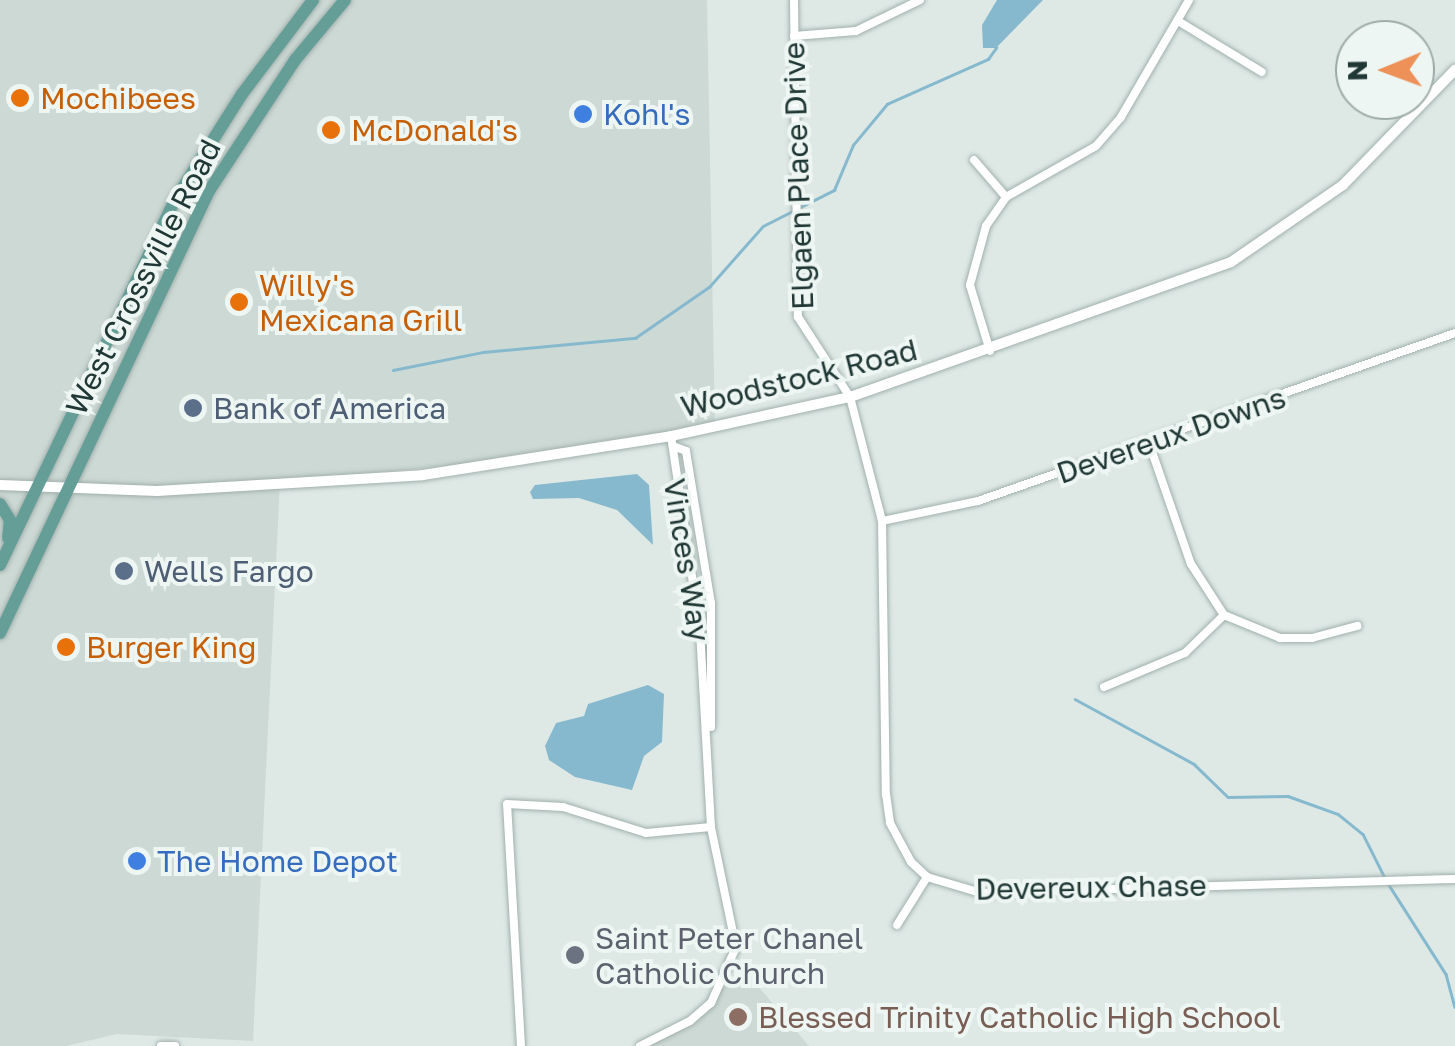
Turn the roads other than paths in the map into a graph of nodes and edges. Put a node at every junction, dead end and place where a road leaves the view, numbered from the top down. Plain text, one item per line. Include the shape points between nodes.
1 (313, 0) edge
2 (345, 0) edge
3 (794, 0) edge
4 (920, 0) edge
5 (1190, 0) edge
6 (1178, 21) junction
7 (794, 36) junction
8 (1455, 70) edge
9 (1262, 72) dead end
10 (974, 160) dead end
11 (1006, 197) junction
12 (1455, 333) edge
13 (990, 351) junction
14 (850, 397) junction
15 (672, 441) junction
16 (1150, 443) junction
17 (0, 486) edge
18 (38, 487) junction
19 (68, 487) junction
20 (0, 504) edge
21 (882, 520) junction
22 (3, 559) edge
23 (1224, 615) junction
24 (1356, 626) dead end
25 (0, 633) edge
26 (1104, 687) dead end
27 (709, 742) junction
28 (711, 826) junction
29 (927, 877) junction
30 (1455, 879) edge
31 (897, 925) dead end
32 (161, 1046) edge
33 (175, 1046) edge
34 (520, 1046) edge
35 (640, 1046) edge

1 - 18 main road, West Crossville Road via 242,94 176,200
2 - 19 main road, West Crossville Road via 295,60 209,191
3 - 7 street, Elgaen Place Drive
4 - 7 street via 856,31
5 - 6 street
6 - 9 street
6 - 11 street via 1096,146
7 - 14 street, Elgaen Place Drive via 798,317
8 - 13 street, Woodstock Road via 1342,185 1270,240 1190,281
10 - 11 street
11 - 13 street via 973,260 970,285
12 - 16 street, Devereux Downs
13 - 14 street, Woodstock Road
14 - 15 street, Woodstock Road
14 - 21 street
15 - 19 street, Woodstock Road via 424,475 209,490
15 - 27 street, Vinces Way
15 - 27 street, Vinces Way via 686,452 711,603 716,669
16 - 21 street, Devereux Downs via 948,511
16 - 23 street via 1191,564
17 - 18 street, Woodstock Road
18 - 19 street, Woodstock Road
18 - 22 main road
19 - 25 main road
20 - 22 main road via 10,520
21 - 29 street via 888,808 898,841
23 - 24 street via 1280,638
23 - 26 street via 1175,658
27 - 28 street, Vinces Way
28 - 34 street via 646,834 563,807 507,804
28 - 35 street, Vinces Way via 734,932 733,960 702,1012
29 - 30 street, Devereux Chase via 981,893
29 - 31 street
32 - 33 street

